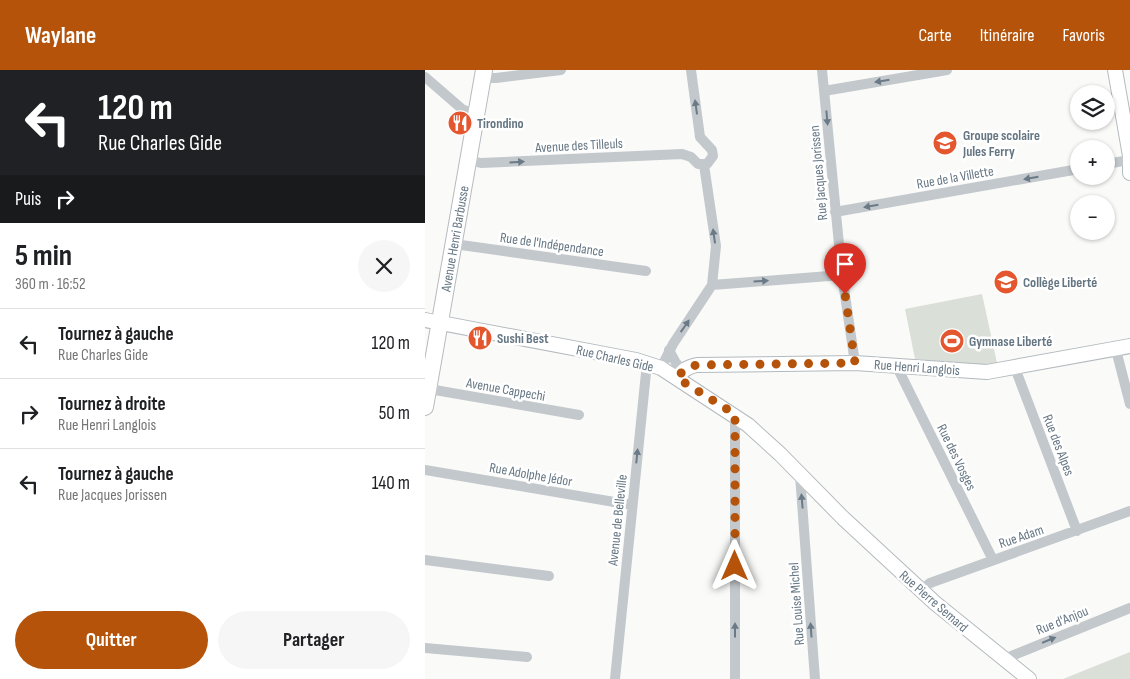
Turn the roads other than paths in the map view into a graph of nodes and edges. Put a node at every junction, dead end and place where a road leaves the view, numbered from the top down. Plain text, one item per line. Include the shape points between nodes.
1 (561, 70) edge
2 (691, 70) edge
3 (822, 70) edge
4 (947, 70) edge
5 (1115, 70) edge
6 (483, 74) edge
7 (425, 77) edge
8 (824, 91) junction
9 (477, 115) junction
10 (469, 160) junction
11 (1130, 160) edge
12 (1115, 162) edge
13 (704, 165) junction
14 (1070, 171) edge
15 (1130, 173) edge
16 (835, 212) junction
17 (454, 244) junction
18 (646, 270) dead end
19 (842, 275) junction
20 (712, 285) junction
21 (432, 322) edge
22 (1130, 346) edge
23 (669, 350) junction
24 (1116, 350) junction
25 (647, 363) junction
26 (855, 363) junction
27 (896, 365) junction
28 (661, 368) junction
29 (1015, 368) junction
30 (680, 374) junction
31 (429, 389) junction
32 (1130, 404) edge
33 (425, 407) edge
34 (735, 414) junction
35 (579, 416) dead end
36 (425, 470) edge
37 (800, 474) junction
38 (632, 505) junction
39 (1130, 511) edge
40 (843, 518) joint
41 (1077, 531) junction
42 (425, 560) edge
43 (993, 560) junction
44 (549, 576) dead end
45 (921, 590) junction
46 (1130, 608) edge
47 (425, 648) edge
48 (527, 657) dead end
49 (1004, 659) junction
50 (615, 679) edge
51 (735, 679) edge
52 (815, 679) edge
53 (1029, 679) edge

1 - 6 street via 496,78
13 -> 2 street via 713,156 712,150 700,137
3 - 8 street, Rue Jacques Jorissen
4 -> 8 street
5 - 11 main road
6 - 9 main road, Avenue Henri Barbusse
7 - 9 street via 462,109
8 -> 16 street, Rue Jacques Jorissen
9 - 10 main road, Avenue Henri Barbusse
10 -> 13 street, Avenue des Tilleuls via 481,163 683,154
10 - 17 main road, Avenue Henri Barbusse
11 - 12 street
11 - 15 main road
20 -> 13 street via 715,246
14 -> 16 street, Rue de la Villette
16 - 19 street, Rue Jacques Jorissen
17 - 18 street, Rue de l'Indépendance
17 - 21 main road, Avenue Henri Barbusse
20 -> 19 street
19 - 26 street, Rue Jacques Jorissen
23 -> 20 street
21 - 25 main road, Rue Charles Gide
21 - 31 main road, Avenue Henri Barbusse
22 - 24 main road, Rue Henri Langlois
23 - 28 street
23 - 30 street
24 - 29 main road, Rue Henri Langlois
24 - 32 street
25 - 28 main road, Rue Charles Gide
38 -> 25 street, Avenue de Belleville
26 - 27 main road, Rue Henri Langlois
26 - 30 main road, Rue Henri Langlois via 697,365 689,366
27 - 29 main road, Rue Henri Langlois via 987,372
27 - 43 street, Rue des Vosges
28 - 30 main road, Rue Charles Gide
29 - 41 street, Rue des Alpes
30 - 34 main road, Rue Charles Gide
31 - 33 main road, Avenue Henri Barbusse
31 - 35 street, Avenue Cappechi
34 - 37 main road, Rue Charles Gide
51 -> 34 street
36 - 38 street, Rue Adolphe Jédor
37 - 40 main road, Rue Charles Gide
52 -> 37 street, Rue Louise Michel
38 - 50 street, Avenue de Belleville
39 - 41 street, Rue Adam
40 - 45 main road, Rue Pierre Semard
41 - 43 street, Rue Adam
42 - 44 street
43 - 45 street, Rue Adam via 931,583
45 - 49 main road, Rue Pierre Semard
49 -> 46 street, Rue d'Anjou
47 - 48 street
49 - 53 main road, Rue Pierre Semard

